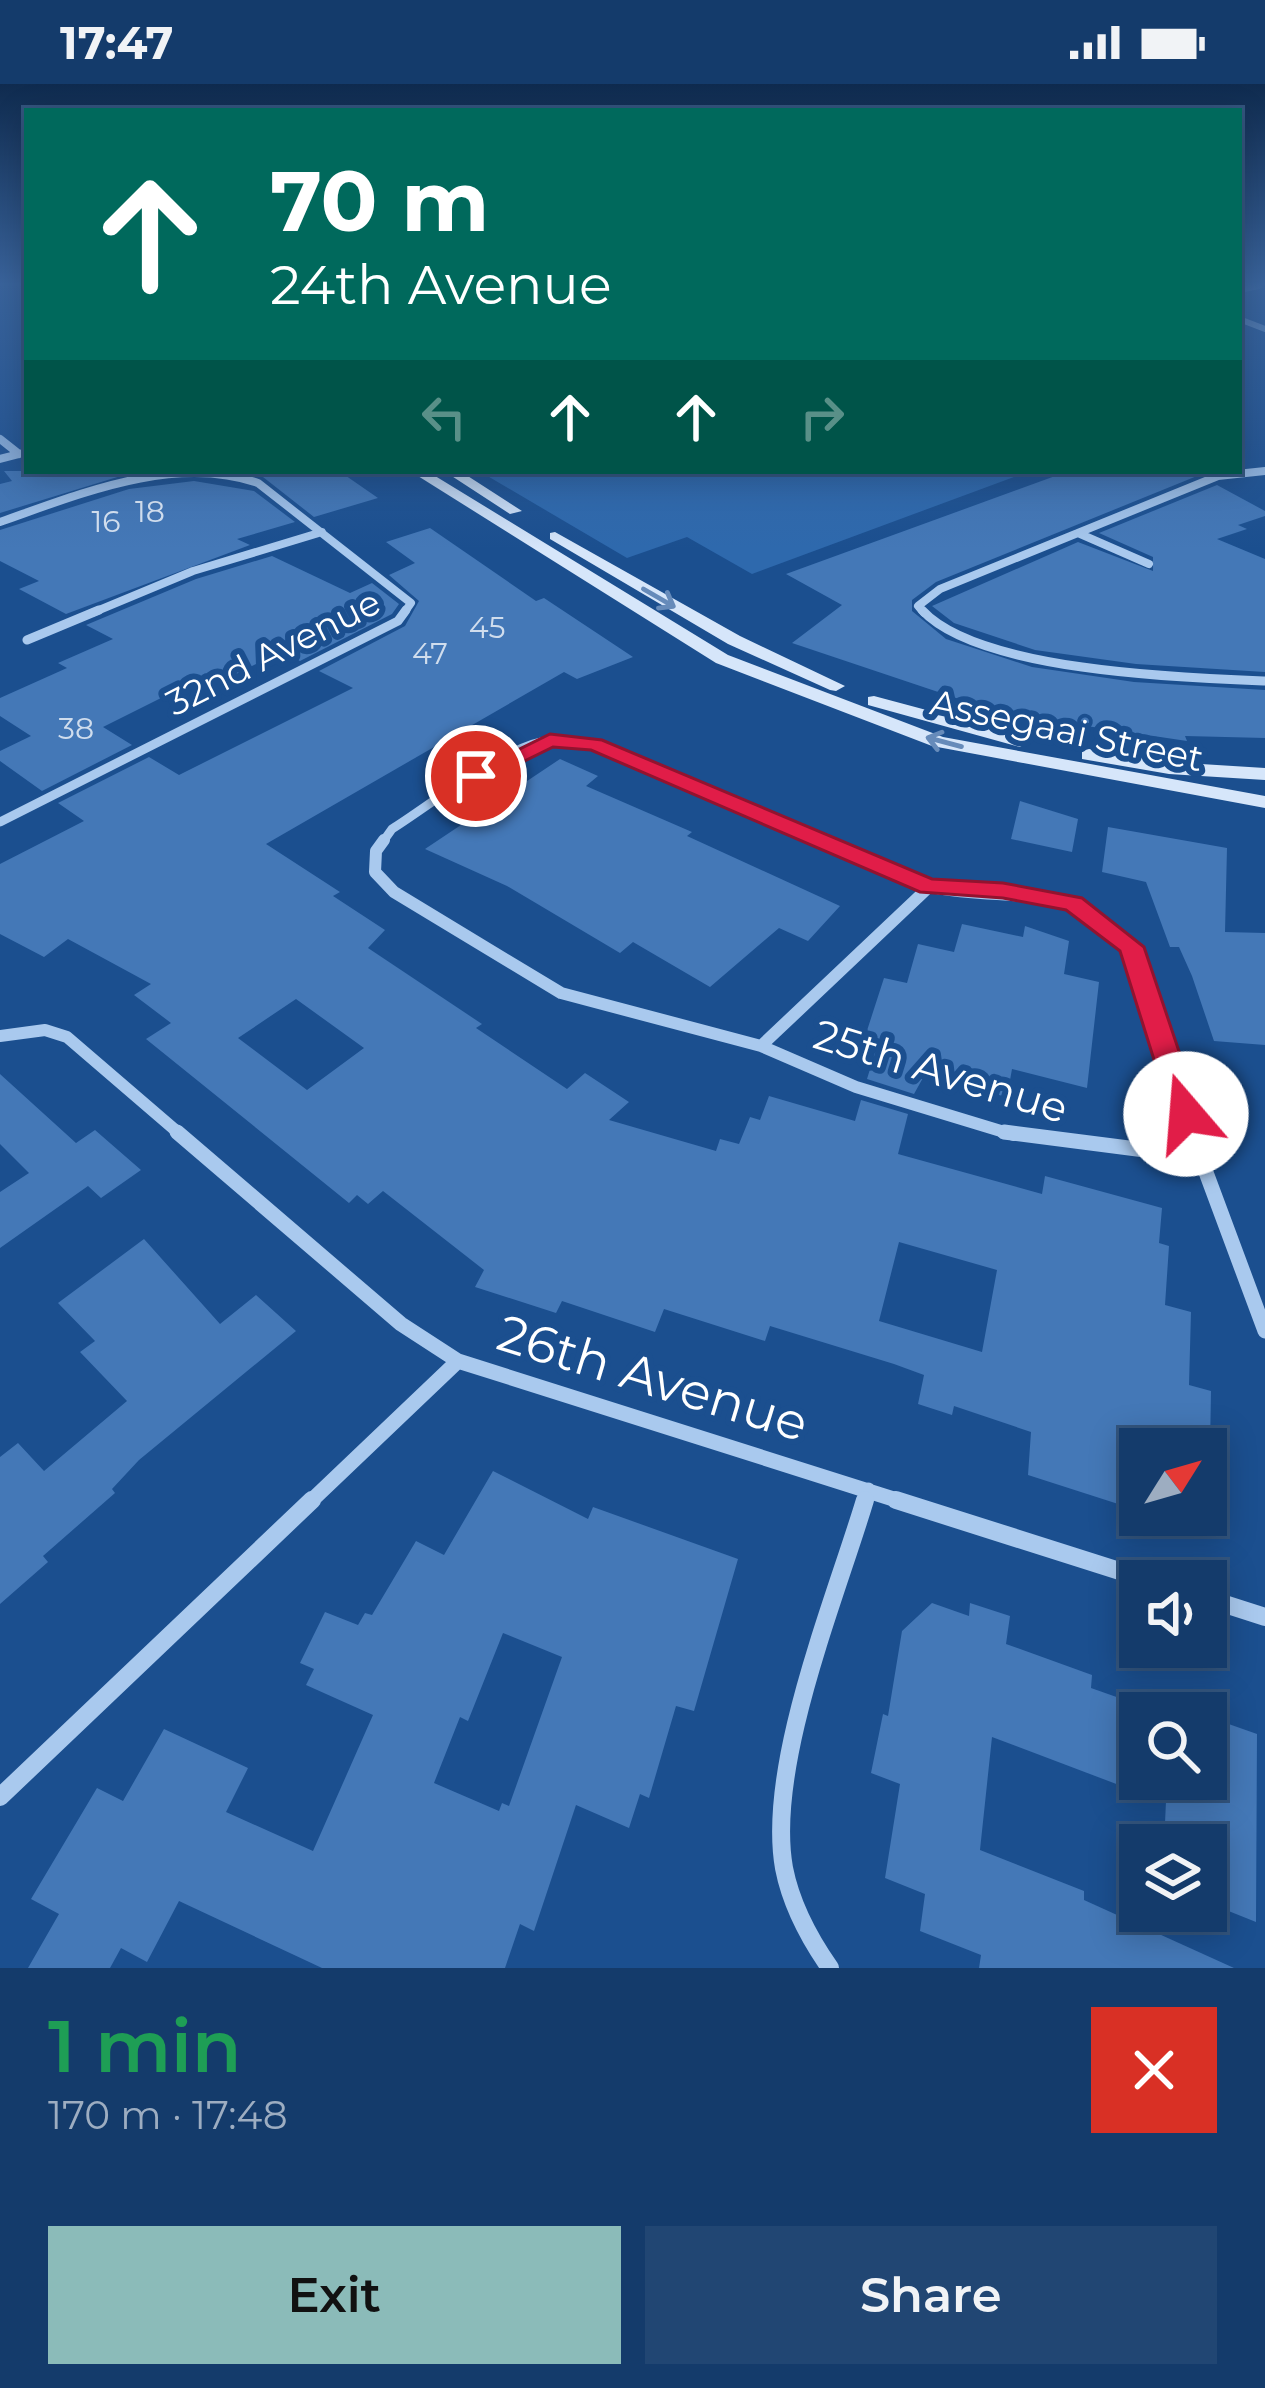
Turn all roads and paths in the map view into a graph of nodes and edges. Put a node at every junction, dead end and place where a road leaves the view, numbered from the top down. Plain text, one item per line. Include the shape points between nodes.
1 (0, 439) edge
2 (23, 453) edge
3 (0, 459) edge
4 (220, 474) edge
5 (233, 474) edge
6 (422, 474) edge
7 (456, 474) edge
8 (1233, 474) edge
9 (0, 522) edge
10 (322, 532) junction
11 (1078, 533) junction
12 (1149, 564) dead end
13 (27, 640) dead end
14 (1265, 681) edge
15 (1265, 774) edge
16 (1265, 802) edge
17 (0, 822) edge
18 (929, 886) junction
19 (0, 1036) edge
20 (760, 1046) junction
21 (1199, 1156) junction
22 (1265, 1331) edge
23 (458, 1361) junction
24 (868, 1490) junction
25 (1119, 1571) edge
26 (1227, 1605) edge
27 (1265, 1617) edge
28 (0, 1797) edge
29 (830, 1968) edge

1 - 2 street
2 - 3 street
4 - 9 street, 32nd Avenue via 143,482
5 - 10 street, 32nd Avenue via 258,483
16 -> 6 street, Assegaai Street via 939,742 722,659
7 -> 15 street, Assegaai Street via 686,614 860,696 1062,751
8 - 11 street
10 - 13 street via 194,571
10 - 17 street, 32nd Avenue via 405,596 407,613
11 - 12 street
11 - 14 street via 925,597 922,616 980,644 1103,668
18 - 20 street, 25th Avenue
18 - 20 street via 595,744 564,739 512,754 383,838 374,863 380,881 544,986
18 - 21 street via 1050,896 1112,927 1131,947
19 - 23 street via 46,1030 67,1037 401,1324
20 - 21 street, 25th Avenue via 856,1088 1022,1137
21 - 22 street
23 - 24 street, 26th Avenue
23 - 28 street, 26th Avenue
24 - 25 street, 26th Avenue
24 - 29 street via 788,1779 782,1848 791,1895
26 - 27 street

